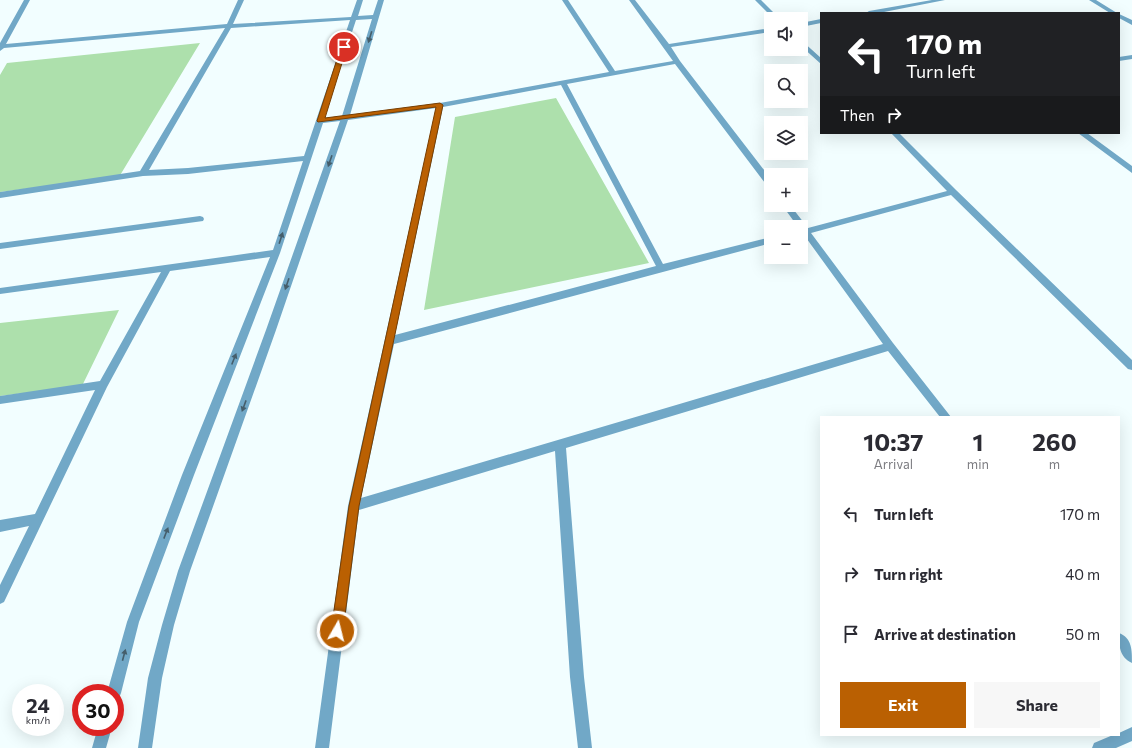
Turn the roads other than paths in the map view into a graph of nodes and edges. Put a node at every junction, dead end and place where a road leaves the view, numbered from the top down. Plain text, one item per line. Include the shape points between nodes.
1 (27, 0) edge
2 (241, 0) edge
3 (360, 0) edge
4 (381, 0) edge
5 (565, 0) edge
6 (632, 0) edge
7 (758, 0) edge
8 (913, 0) edge
9 (942, 0) edge
10 (1092, 0) edge
11 (918, 4) junction
12 (770, 12) edge
13 (874, 12) edge
14 (1112, 12) edge
15 (354, 17) junction
16 (376, 17) junction
17 (1120, 17) edge
18 (820, 21) edge
19 (1132, 23) edge
20 (808, 24) edge
21 (229, 26) junction
22 (764, 31) edge
23 (1, 46) edge
24 (667, 46) junction
25 (808, 49) edge
26 (1132, 57) edge
27 (1120, 59) edge
28 (820, 61) edge
29 (677, 62) junction
30 (613, 72) junction
31 (563, 82) junction
32 (440, 105) junction
33 (345, 118) junction
34 (321, 121) junction
35 (896, 134) edge
36 (1083, 134) edge
37 (307, 158) junction
38 (1132, 170) edge
39 (143, 173) junction
40 (764, 176) edge
41 (953, 192) junction
42 (0, 195) edge
43 (200, 219) dead end
44 (808, 231) edge
45 (808, 237) edge
46 (764, 242) edge
47 (0, 246) edge
48 (276, 253) junction
49 (168, 267) junction
50 (661, 268) junction
51 (0, 291) edge
52 (389, 341) junction
53 (890, 346) junction
54 (1132, 366) edge
55 (103, 385) junction
56 (0, 400) edge
57 (945, 416) edge
58 (560, 445) junction
59 (354, 506) junction
60 (37, 520) junction
61 (0, 526) edge
62 (0, 598) edge
63 (1120, 640) edge
64 (1132, 656) edge
65 (116, 684) edge
66 (1132, 734) edge
67 (102, 736) edge
68 (99, 748) edge
69 (145, 748) edge
70 (322, 748) edge
71 (585, 748) edge
72 (1099, 748) edge

1 - 23 street
2 - 21 street
3 - 15 street
4 - 16 street
5 - 30 street
6 - 24 street
7 - 12 street
8 - 11 street
9 - 11 street
10 - 14 street
11 - 13 street
15 - 16 street
15 - 21 street
15 - 34 street
16 -> 33 street
17 - 19 street
18 - 20 street
21 - 23 street
21 - 39 street
22 - 24 street
24 - 29 street
25 - 28 street
26 - 27 street
29 - 30 street
29 - 40 street
30 - 31 street
31 - 32 street
31 - 50 street
32 - 33 street
32 - 52 street
33 - 34 street
33 -> 69 street via 184,571 155,678
34 - 37 street
35 - 41 street
36 - 38 street
37 - 39 street via 188,171
48 -> 37 street
39 - 42 street
41 - 44 street
41 - 54 street
43 - 47 street
45 - 53 street
46 - 50 street
48 - 49 street
65 -> 48 street via 133,622
49 - 51 street
49 - 55 street
50 - 52 street
52 - 59 street
53 - 57 street
53 - 58 street
55 - 56 street
55 - 60 street
58 - 59 street
58 - 71 street via 577,677
59 - 70 street
60 - 61 street
60 - 62 street
63 - 64 street
66 - 72 street
67 - 68 street

